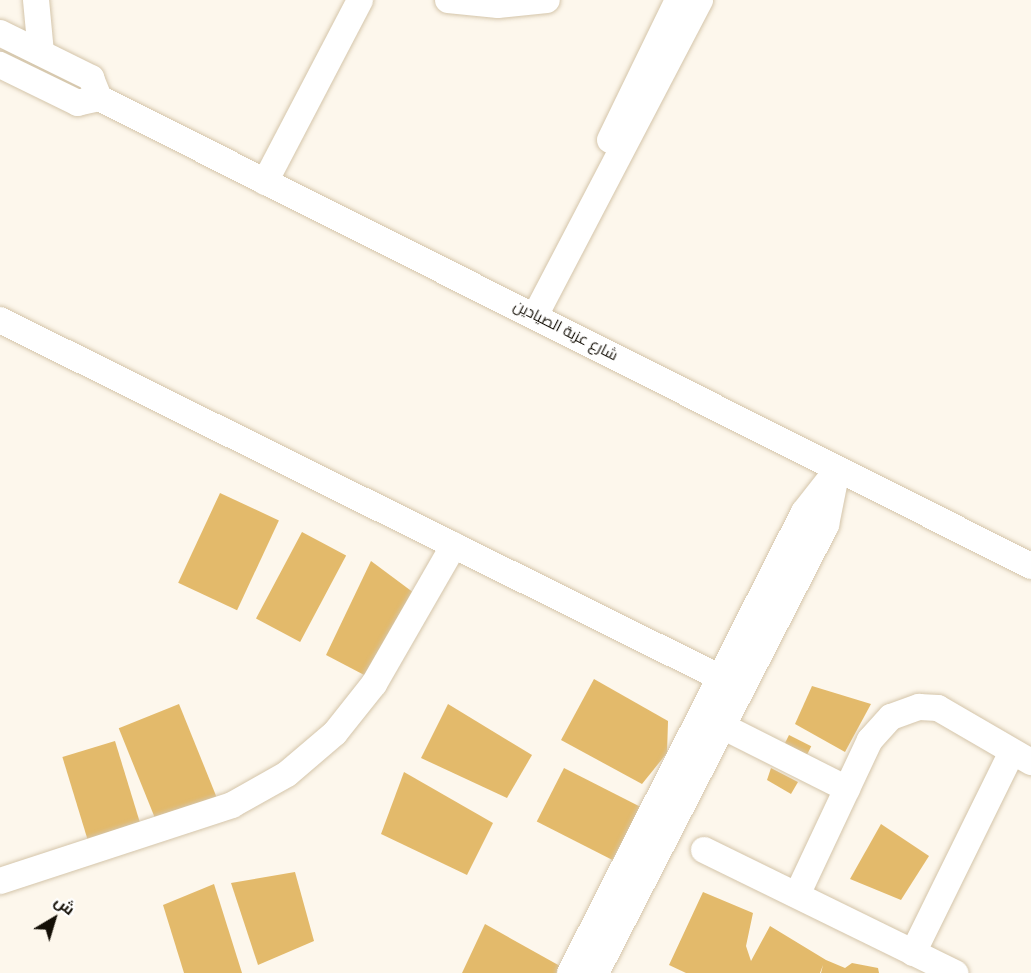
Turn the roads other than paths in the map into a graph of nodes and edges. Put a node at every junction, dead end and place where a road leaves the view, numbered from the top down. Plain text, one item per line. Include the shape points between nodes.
1 (36, 0) edge
2 (360, 0) edge
3 (448, 0) edge
4 (547, 0) edge
5 (678, 0) edge
6 (700, 0) edge
7 (0, 33) edge
8 (41, 53) junction
9 (0, 64) edge
10 (99, 98) junction
11 (265, 182) junction
12 (583, 217) junction
13 (536, 314) junction
14 (0, 320) edge
15 (837, 470) junction
16 (454, 545) junction
17 (1031, 566) edge
18 (721, 678) junction
19 (722, 726) junction
20 (1022, 757) edge
21 (847, 789) junction
22 (704, 850) dead end
23 (0, 881) edge
24 (796, 895) junction
25 (913, 952) junction
26 (587, 969) edge
27 (955, 973) edge

1 - 8 street
2 - 11 street
3 - 4 street via 498,5
5 - 12 street via 580,201
6 - 12 street via 595,209
7 - 8 street, شارع عزبة الصيادين
8 - 10 street, شارع عزبة الصيادين via 91,78
9 - 10 street, شارع عزبة الصيادين via 78,103
10 - 11 street, شارع عزبة الصيادين
11 - 13 street, شارع عزبة الصيادين
12 - 13 street
13 - 15 street, شارع عزبة الصيادين
14 - 16 street
15 - 17 street, شارع عزبة الصيادين
15 - 18 street via 804,512
15 - 19 street via 826,525
16 - 18 street
16 - 23 street via 374,684 335,733 287,774 232,805
18 - 26 street
19 - 21 street
19 - 26 street
20 - 21 street via 947,711 910,708 876,732
20 - 25 street
21 - 24 street
22 - 24 street
24 - 25 street
25 - 27 street

